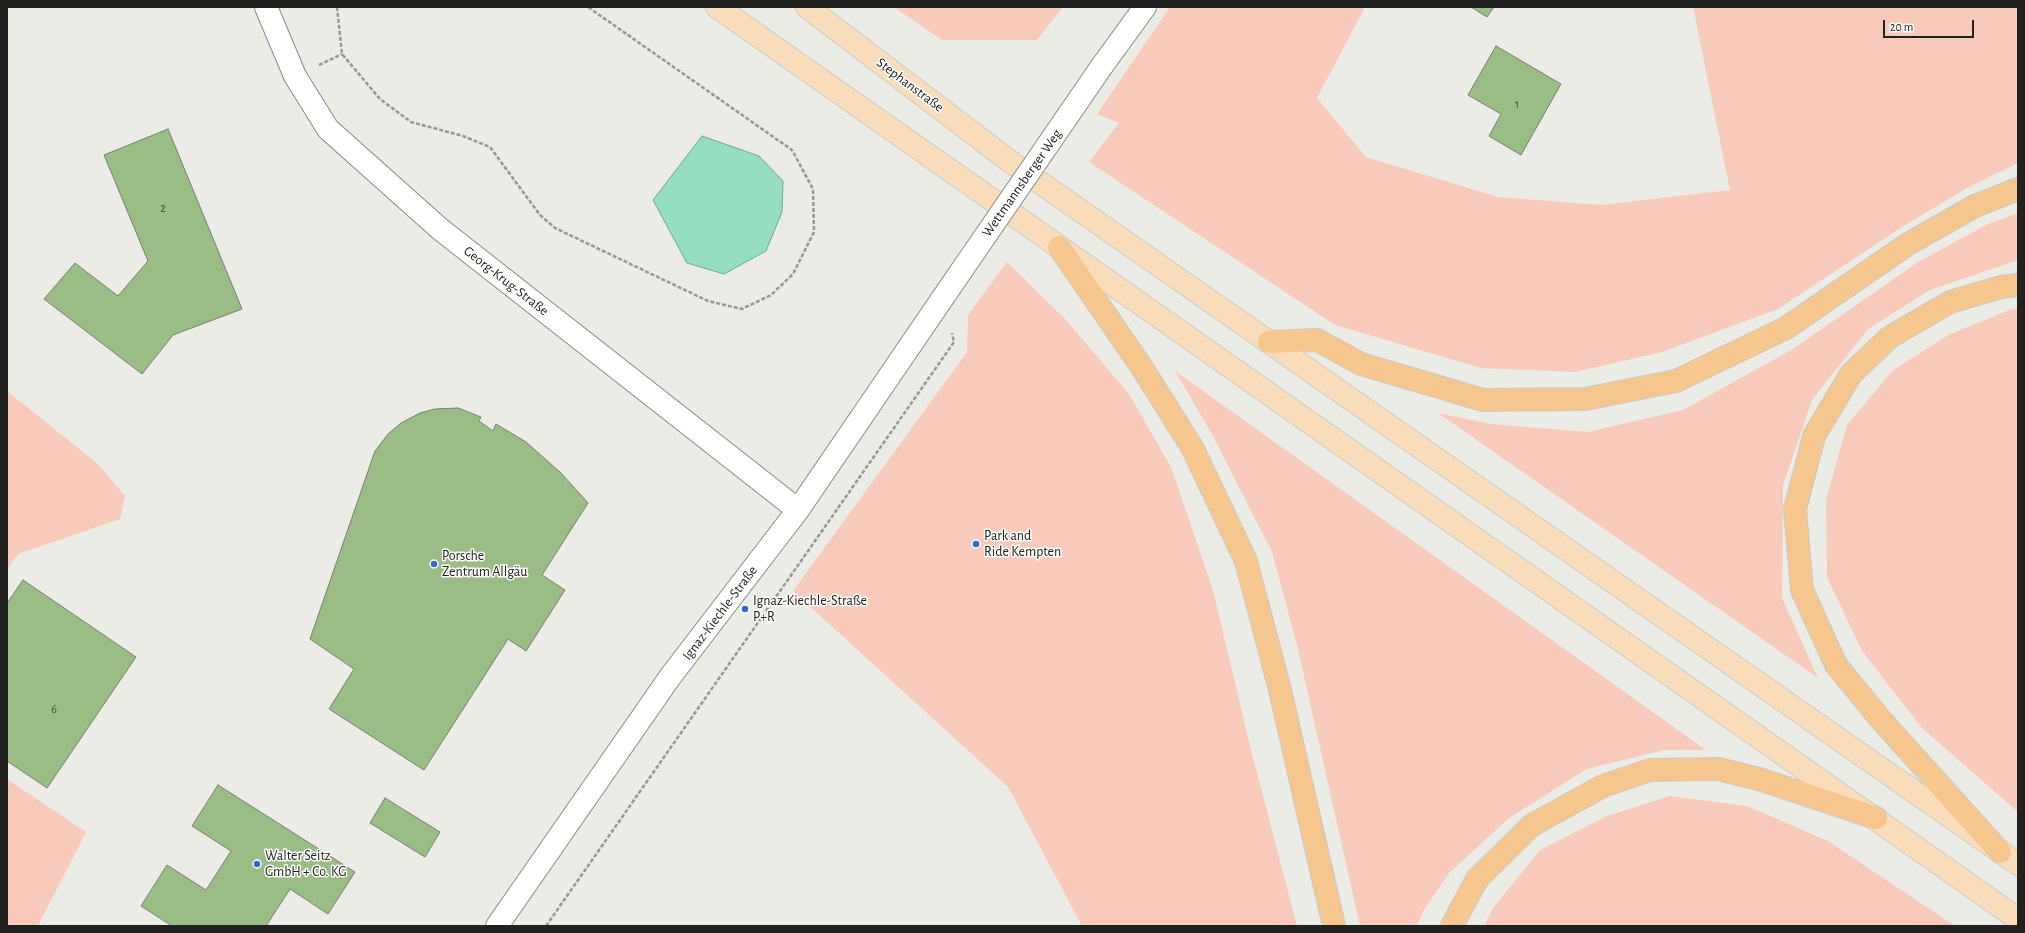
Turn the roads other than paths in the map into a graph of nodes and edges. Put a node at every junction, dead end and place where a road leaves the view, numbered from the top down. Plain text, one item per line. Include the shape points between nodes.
1 (266, 7) edge
2 (717, 7) edge
3 (807, 7) edge
4 (1145, 7) edge
5 (2018, 189) edge
6 (1058, 247) junction
7 (2018, 285) edge
8 (942, 299) joint
9 (1269, 342) junction
10 (798, 510) junction
11 (1876, 818) junction
12 (2000, 852) junction
13 (2018, 864) edge
14 (2018, 919) edge
15 (497, 926) edge
16 (1334, 926) edge
17 (1452, 926) edge

1 - 10 street, Georg-Krug-Straße via 295,76 328,128 440,229
2 - 6 main road
3 - 9 main road, Stephanstraße via 1012,163
4 - 8 street, Wettmannsberger Weg, bridge
5 - 9 highway via 1975,206 1908,244 1786,328 1676,381 1585,399 1483,400 1361,364 1317,340
6 - 11 main road
6 - 16 highway via 1141,366 1193,449 1246,560 1280,690
7 - 12 highway via 2001,287 1950,302 1890,337 1851,374 1814,436 1795,509 1802,590 1836,665
8 - 10 street, Ignaz-Kiechle-Straße
9 - 12 main road, Stephanstraße
10 - 15 street, Ignaz-Kiechle-Straße via 670,677
11 - 14 main road
11 - 17 highway via 1759,779 1718,769 1650,770 1603,786 1532,825 1477,879
12 - 13 main road, Stephanstraße

